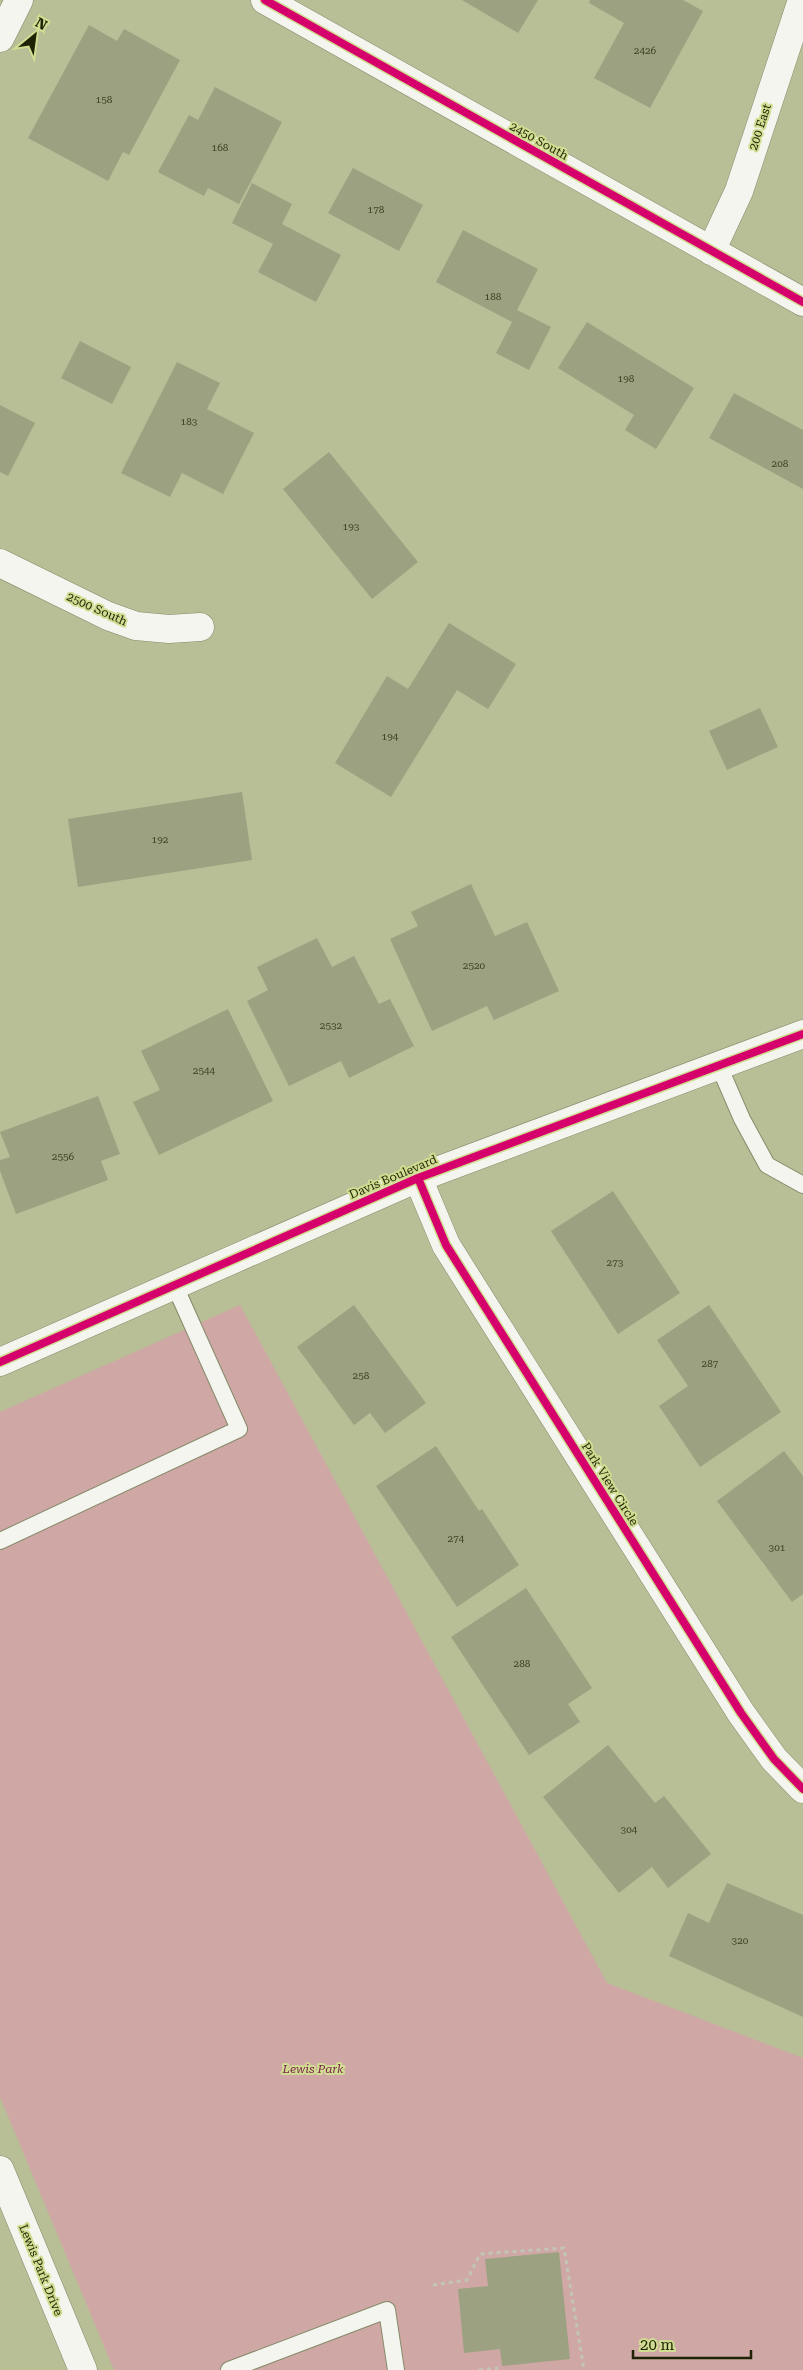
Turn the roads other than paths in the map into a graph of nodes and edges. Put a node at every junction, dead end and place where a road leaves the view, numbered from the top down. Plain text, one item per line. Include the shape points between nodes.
1 (19, 0) edge
2 (264, 0) edge
3 (802, 0) edge
4 (0, 38) edge
5 (710, 251) junction
6 (803, 302) edge
7 (0, 563) edge
8 (200, 627) dead end
9 (803, 1034) edge
10 (719, 1066) junction
11 (418, 1178) junction
12 (803, 1185) edge
13 (174, 1284) junction
14 (0, 1362) edge
15 (0, 1541) edge
16 (803, 1789) edge
17 (0, 2170) edge
18 (83, 2370) edge
19 (228, 2370) edge
20 (396, 2370) edge

1 - 4 street
2 - 5 street, 2450 South
3 - 5 street, 200 East via 739,191
5 - 6 street, 2450 South
7 - 8 street, 2500 South via 108,616 136,626 168,630
9 - 10 street, Davis Boulevard
10 - 11 street, Davis Boulevard
10 - 12 lane via 767,1165
11 - 13 street, Davis Boulevard
11 - 16 street, Park View Circle via 446,1245 742,1713 774,1759
13 - 14 street, Davis Boulevard
13 - 15 lane via 239,1429
17 - 18 street, Lewis Park Drive
19 - 20 lane via 387,2310

